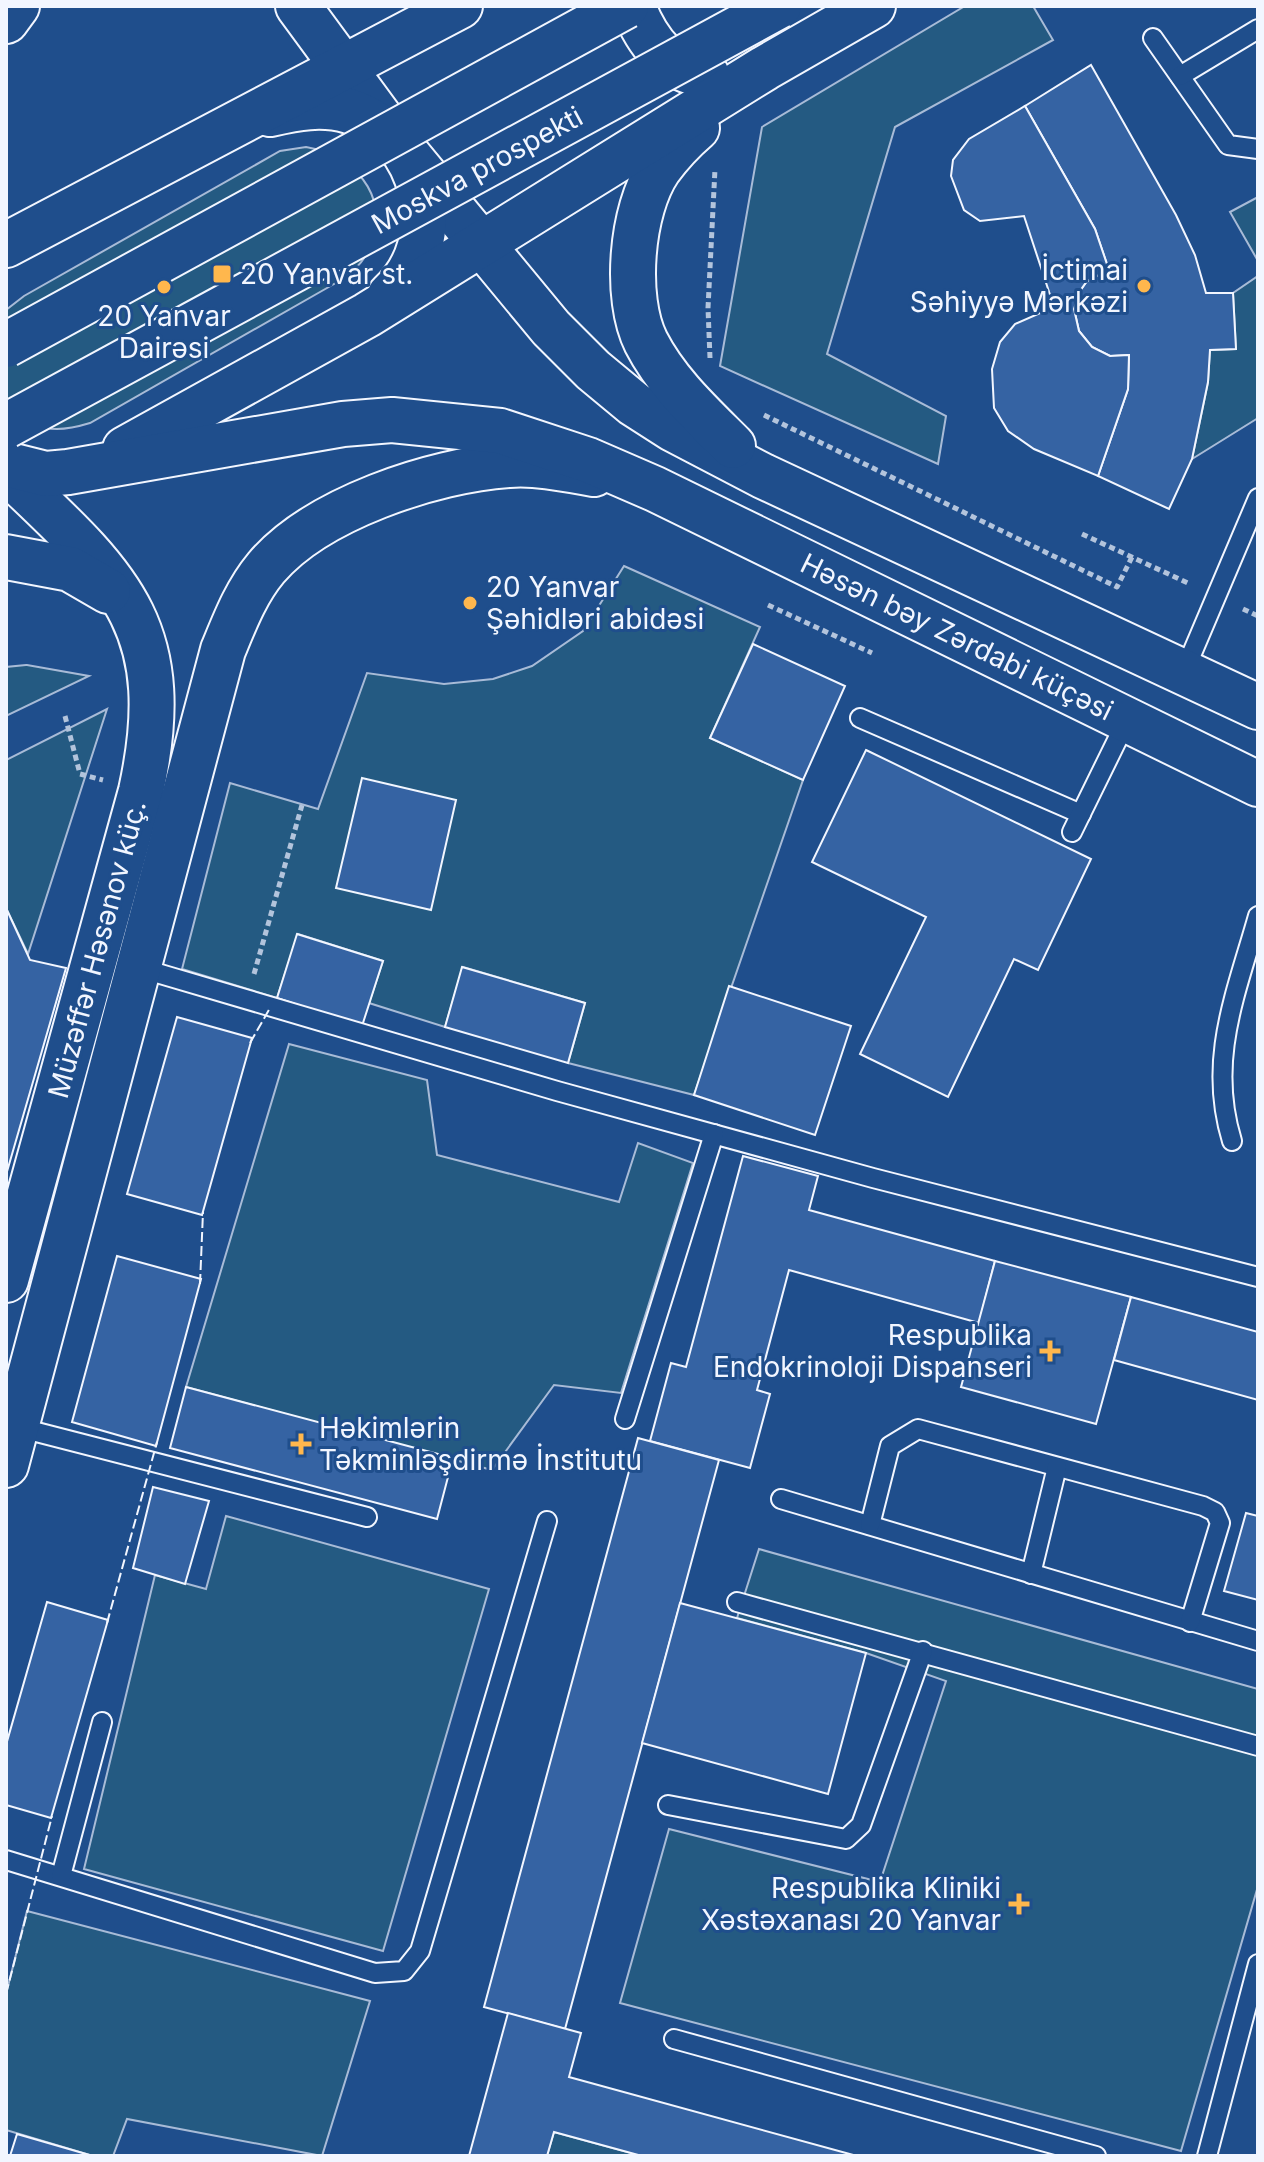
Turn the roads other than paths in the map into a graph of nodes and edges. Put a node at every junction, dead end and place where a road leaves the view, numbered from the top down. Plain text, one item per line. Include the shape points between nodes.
1 (17, 6) edge
2 (298, 6) edge
3 (460, 6) edge
4 (626, 6) edge
5 (633, 6) edge
6 (779, 6) edge
7 (873, 6) edge
8 (6, 21) edge
9 (1258, 29) edge
10 (1153, 38) dead end
11 (342, 67) junction
12 (765, 68) junction
13 (1180, 76) junction
14 (241, 120) junction
15 (403, 149) junction
16 (1258, 149) edge
17 (480, 244) junction
18 (6, 245) edge
19 (367, 315) junction
20 (6, 345) edge
21 (6, 426) edge
22 (6, 464) edge
23 (95, 466) junction
24 (763, 476) junction
25 (655, 489) junction
26 (16, 495) edge
27 (1258, 498) edge
28 (6, 557) edge
29 (134, 615) junction
30 (1184, 672) junction
31 (1258, 707) edge
32 (860, 718) dead end
33 (1126, 722) junction
34 (1258, 784) edge
35 (1081, 814) junction
36 (1072, 832) dead end
37 (1258, 916) edge
38 (140, 968) junction
39 (714, 1134) junction
40 (1232, 1141) dead end
41 (1258, 1277) edge
42 (6, 1280) edge
43 (625, 1419) dead end
44 (11, 1446) edge
45 (1057, 1467) junction
46 (781, 1499) dead end
47 (367, 1517) dead end
48 (547, 1521) dead end
49 (870, 1525) junction
50 (1031, 1574) junction
51 (737, 1602) dead end
52 (1190, 1622) junction
53 (1258, 1641) edge
54 (923, 1651) junction
55 (102, 1722) dead end
56 (1258, 1746) edge
57 (668, 1805) dead end
58 (6, 1860) edge
59 (61, 1876) junction
60 (1258, 1964) edge
61 (674, 2039) dead end
62 (1096, 2156) edge
63 (1207, 2156) edge

1 - 8 main road
2 - 11 main road
3 - 11 main road
4 - 20 main road, bridge
5 - 12 main road via 666,60 684,70 726,76
6 - 21 main road, Moskva prospekti, bridge
7 - 12 main road
9 - 13 lane
10 - 13 lane
11 - 14 main road
11 - 15 main road
12 - 17 main road
12 - 24 main road via 687,136 658,171 635,242 633,277 645,341 671,382
13 - 16 lane via 1228,145
14 - 15 main road via 301,107 349,111 375,124
14 - 18 main road
15 - 17 main road
15 - 19 main road via 417,174 426,218 420,248 399,286
17 - 19 main road
17 - 24 main road via 593,370 673,429
19 - 23 main road
22 - 23 main road via 46,474
23 - 25 main road via 392,420 500,431
23 - 26 main road
24 - 30 main road
25 - 33 main road, Həsən bəy Zərdabi küçəsi
25 - 38 main road, Müzəffər Həsənov küç. via 549,466 509,465 452,474 403,487 337,517 296,541 266,568 245,598 223,650
26 - 29 main road, Müzəffər Həsənov küç. via 102,567
27 - 30 lane
28 - 29 main road via 70,569 112,594
29 - 42 main road, Müzəffər Həsənov küç. via 152,681 148,757
30 - 31 main road
32 - 35 lane
33 - 34 main road, Həsən bəy Zərdabi küçəsi
33 - 35 lane
35 - 36 lane
37 - 40 lane via 1221,1056 1224,1115
38 - 39 lane
38 - 44 main road, Müzəffər Həsənov küç.
39 - 41 lane
39 - 43 lane
44 - 47 lane
45 - 49 lane via 918,1429 890,1446
45 - 50 lane
45 - 52 lane via 1215,1512 1220,1523
46 - 49 lane
48 - 59 lane via 420,1951 404,1971 375,1973
49 - 50 lane
50 - 52 lane
51 - 54 lane
52 - 53 lane
54 - 56 lane
54 - 57 lane via 861,1825 846,1839
55 - 59 lane
58 - 59 lane
60 - 63 lane
61 - 62 lane

